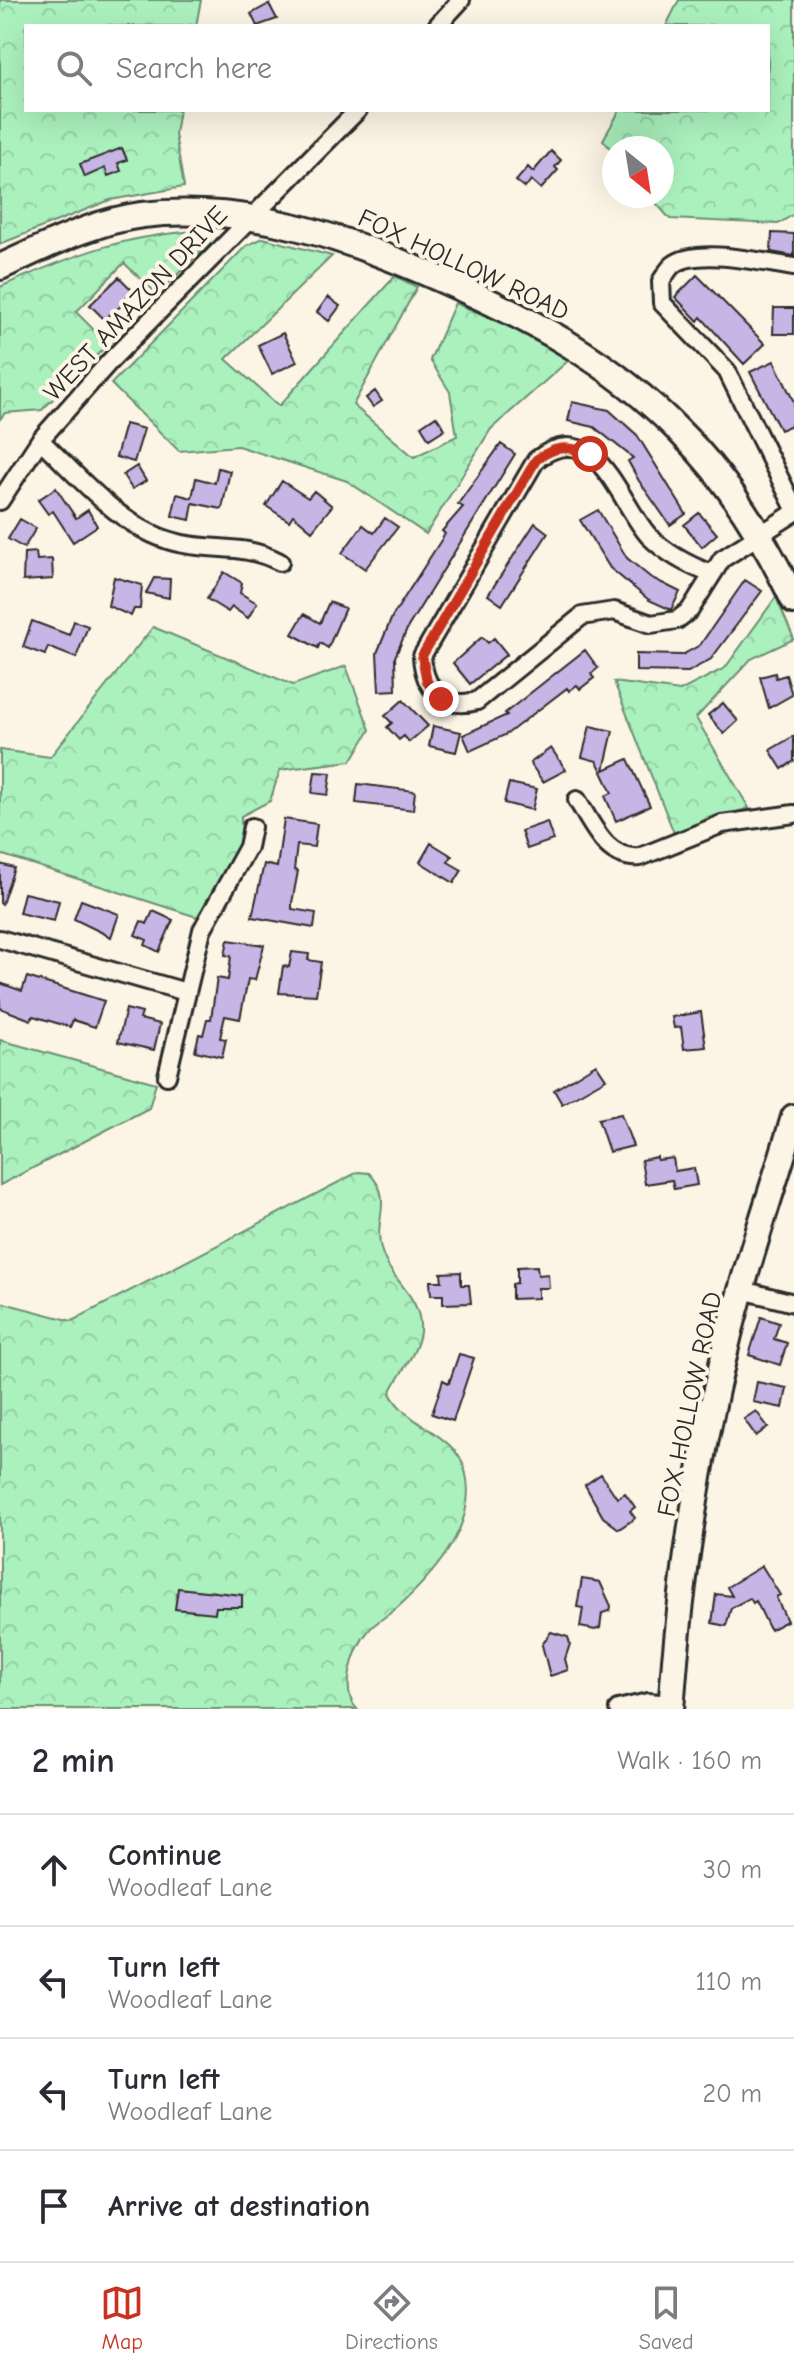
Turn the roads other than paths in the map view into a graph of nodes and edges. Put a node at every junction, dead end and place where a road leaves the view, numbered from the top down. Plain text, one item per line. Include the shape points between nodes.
1 (461, 0) edge
2 (439, 24) edge
3 (356, 112) edge
4 (251, 216) junction
5 (0, 267) edge
6 (794, 267) edge
7 (40, 440) junction
8 (0, 501) edge
9 (794, 507) edge
10 (794, 513) edge
11 (758, 535) junction
12 (280, 562) dead end
13 (712, 574) junction
14 (794, 601) edge
15 (577, 800) dead end
16 (794, 814) edge
17 (252, 827) dead end
18 (0, 939) edge
19 (186, 992) junction
20 (167, 1076) dead end
21 (794, 1117) edge
22 (742, 1290) junction
23 (794, 1303) edge
24 (672, 1706) edge
25 (618, 1709) edge

1 - 2 street
3 - 4 street, WEST AMAZON DRIVE
4 - 5 main road, FOX HOLLOW ROAD via 140,216
4 - 7 street, WEST AMAZON DRIVE
4 - 11 main road, FOX HOLLOW ROAD via 334,236 543,326 628,384 680,432
6 - 9 street via 690,258 674,264 661,281 662,303 727,371 743,398
7 - 8 street, WEST AMAZON DRIVE
7 - 12 street via 119,514 148,533 183,544 256,549
10 - 11 street
11 - 13 street via 722,559
11 - 14 main road, FOX HOLLOW ROAD
13 - 13 street via 690,610 665,624 614,611 582,616 477,701 453,704 441,699 423,670 422,656 536,460 547,451 590,454 651,538
15 - 16 street via 605,843 626,858 722,824
17 - 19 street via 248,847 202,930
18 - 19 street
19 - 20 street
21 - 22 main road, FOX HOLLOW ROAD
22 - 23 street
22 - 24 main road, FOX HOLLOW ROAD via 695,1498
24 - 25 street via 648,1702

